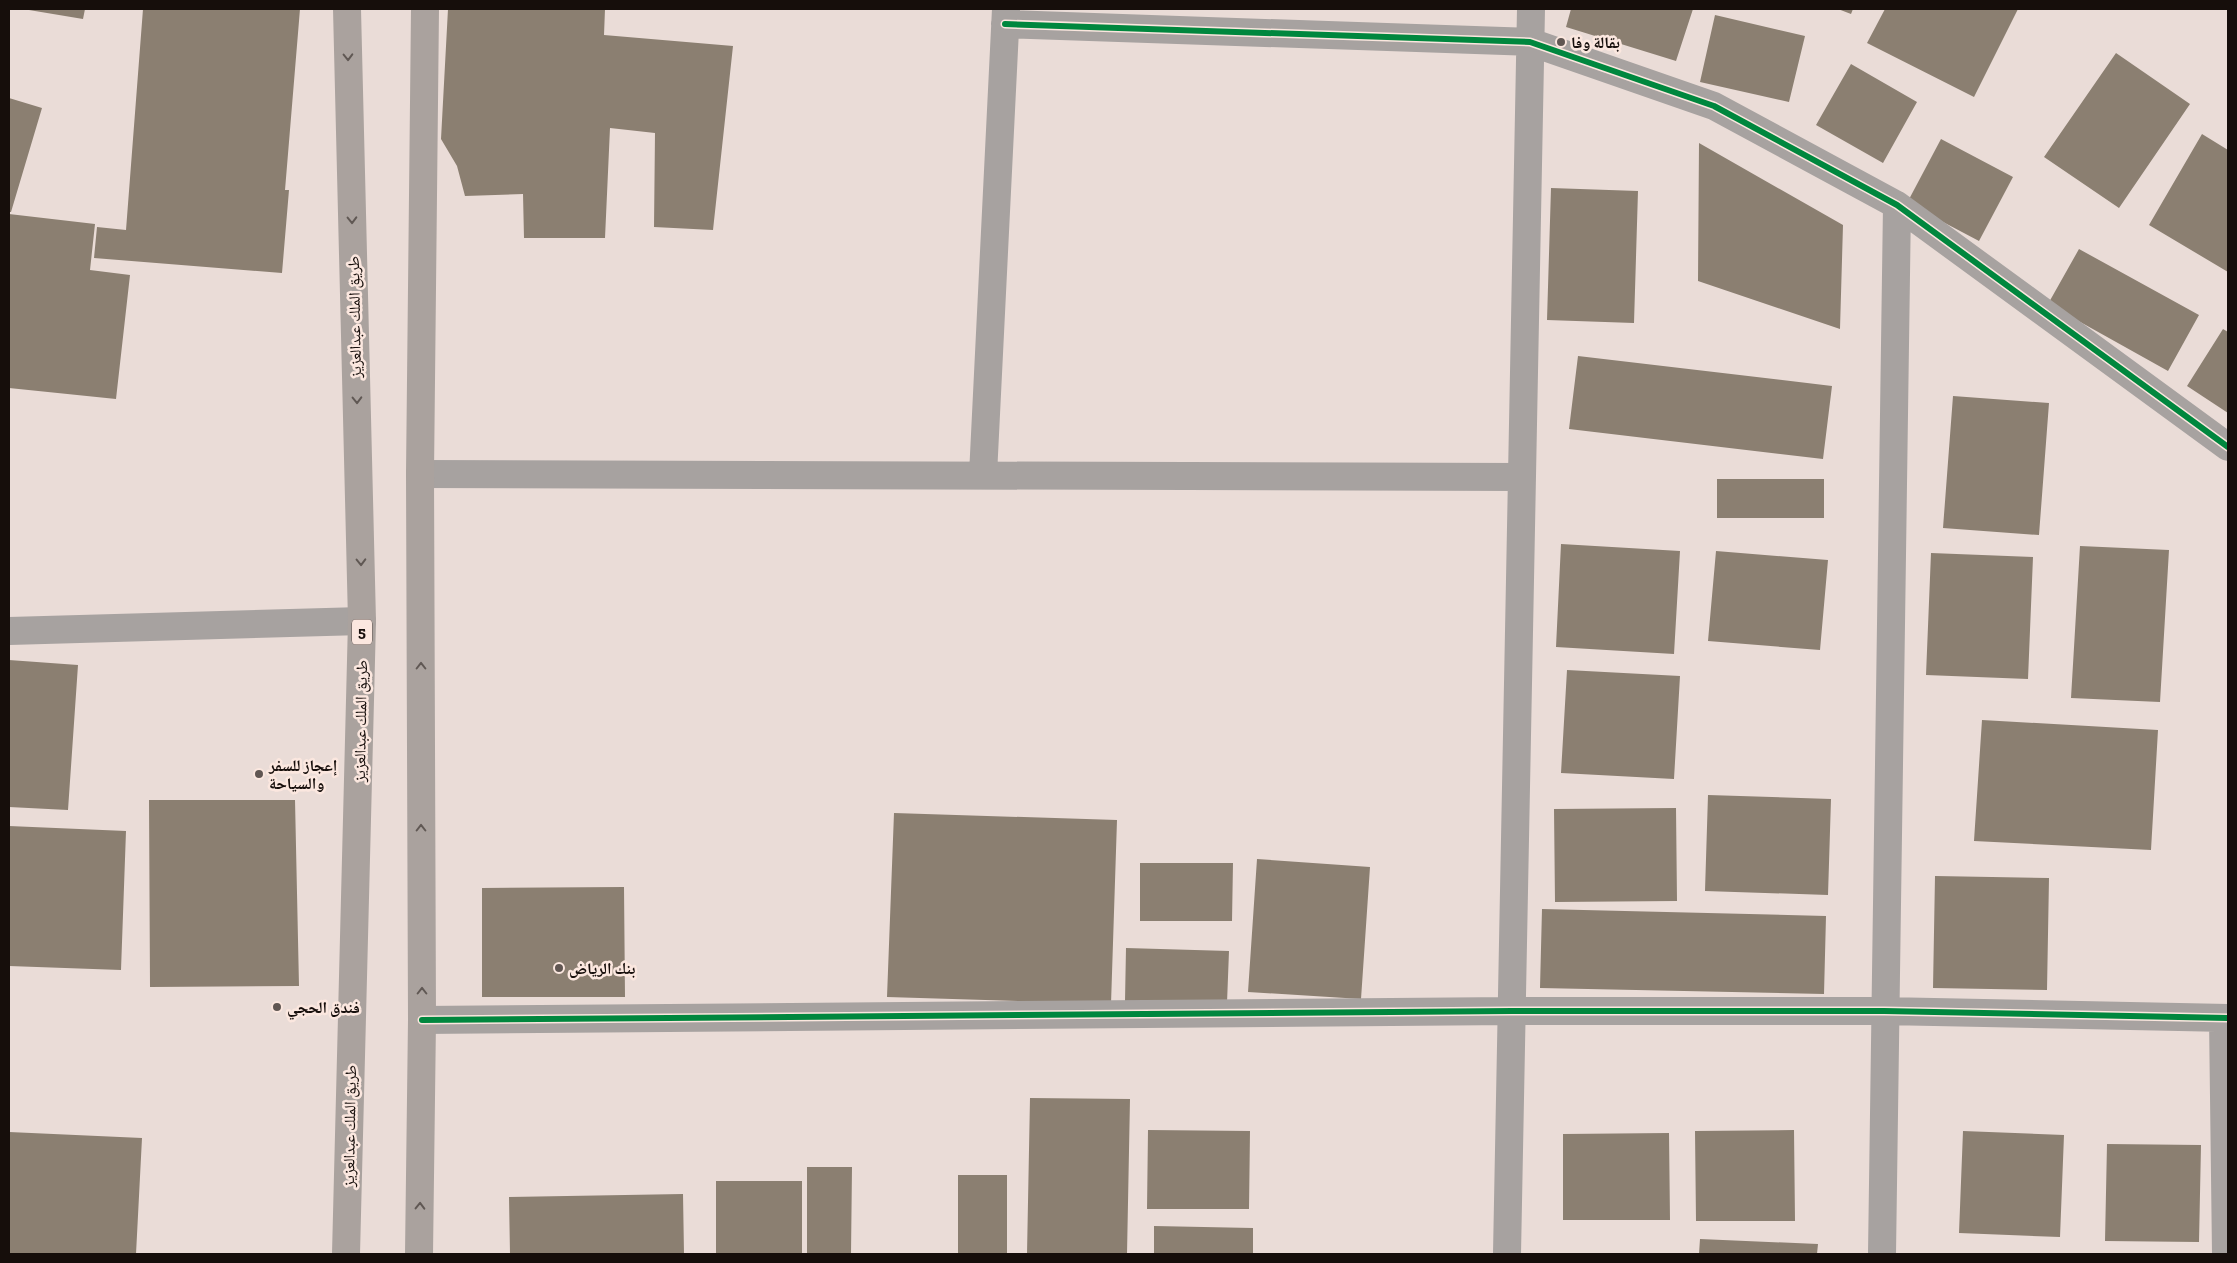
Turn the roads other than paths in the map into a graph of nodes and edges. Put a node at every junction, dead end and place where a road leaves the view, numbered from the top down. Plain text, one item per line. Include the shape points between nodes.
1 (347, 9) edge
2 (425, 9) edge
3 (1531, 9) edge
4 (1006, 16) edge
5 (1530, 42) junction
6 (1897, 205) junction
7 (2228, 447) edge
8 (420, 474) junction
9 (983, 475) junction
10 (1522, 477) junction
11 (362, 621) junction
12 (9, 631) edge
13 (1512, 1010) junction
14 (1884, 1011) junction
15 (2226, 1018) edge
16 (422, 1020) junction
17 (346, 1254) edge
18 (419, 1254) edge
19 (1507, 1254) edge
20 (1882, 1254) edge
21 (2226, 1254) edge

1 -> 11 highway, طريق الملك عبدالعزيز / 5
2 - 8 highway
3 - 5 street
4 - 5 street
4 - 9 street
5 - 6 street via 1714,106
5 - 10 street
6 - 7 street
6 - 14 street
8 - 9 street
16 -> 8 highway
9 - 10 street
10 - 13 street
11 - 12 street
11 - 17 highway, طريق الملك عبدالعزيز / 5
13 - 14 street
13 - 16 street
13 - 19 street
14 - 15 street
14 - 20 street
15 - 21 street
18 -> 16 highway

